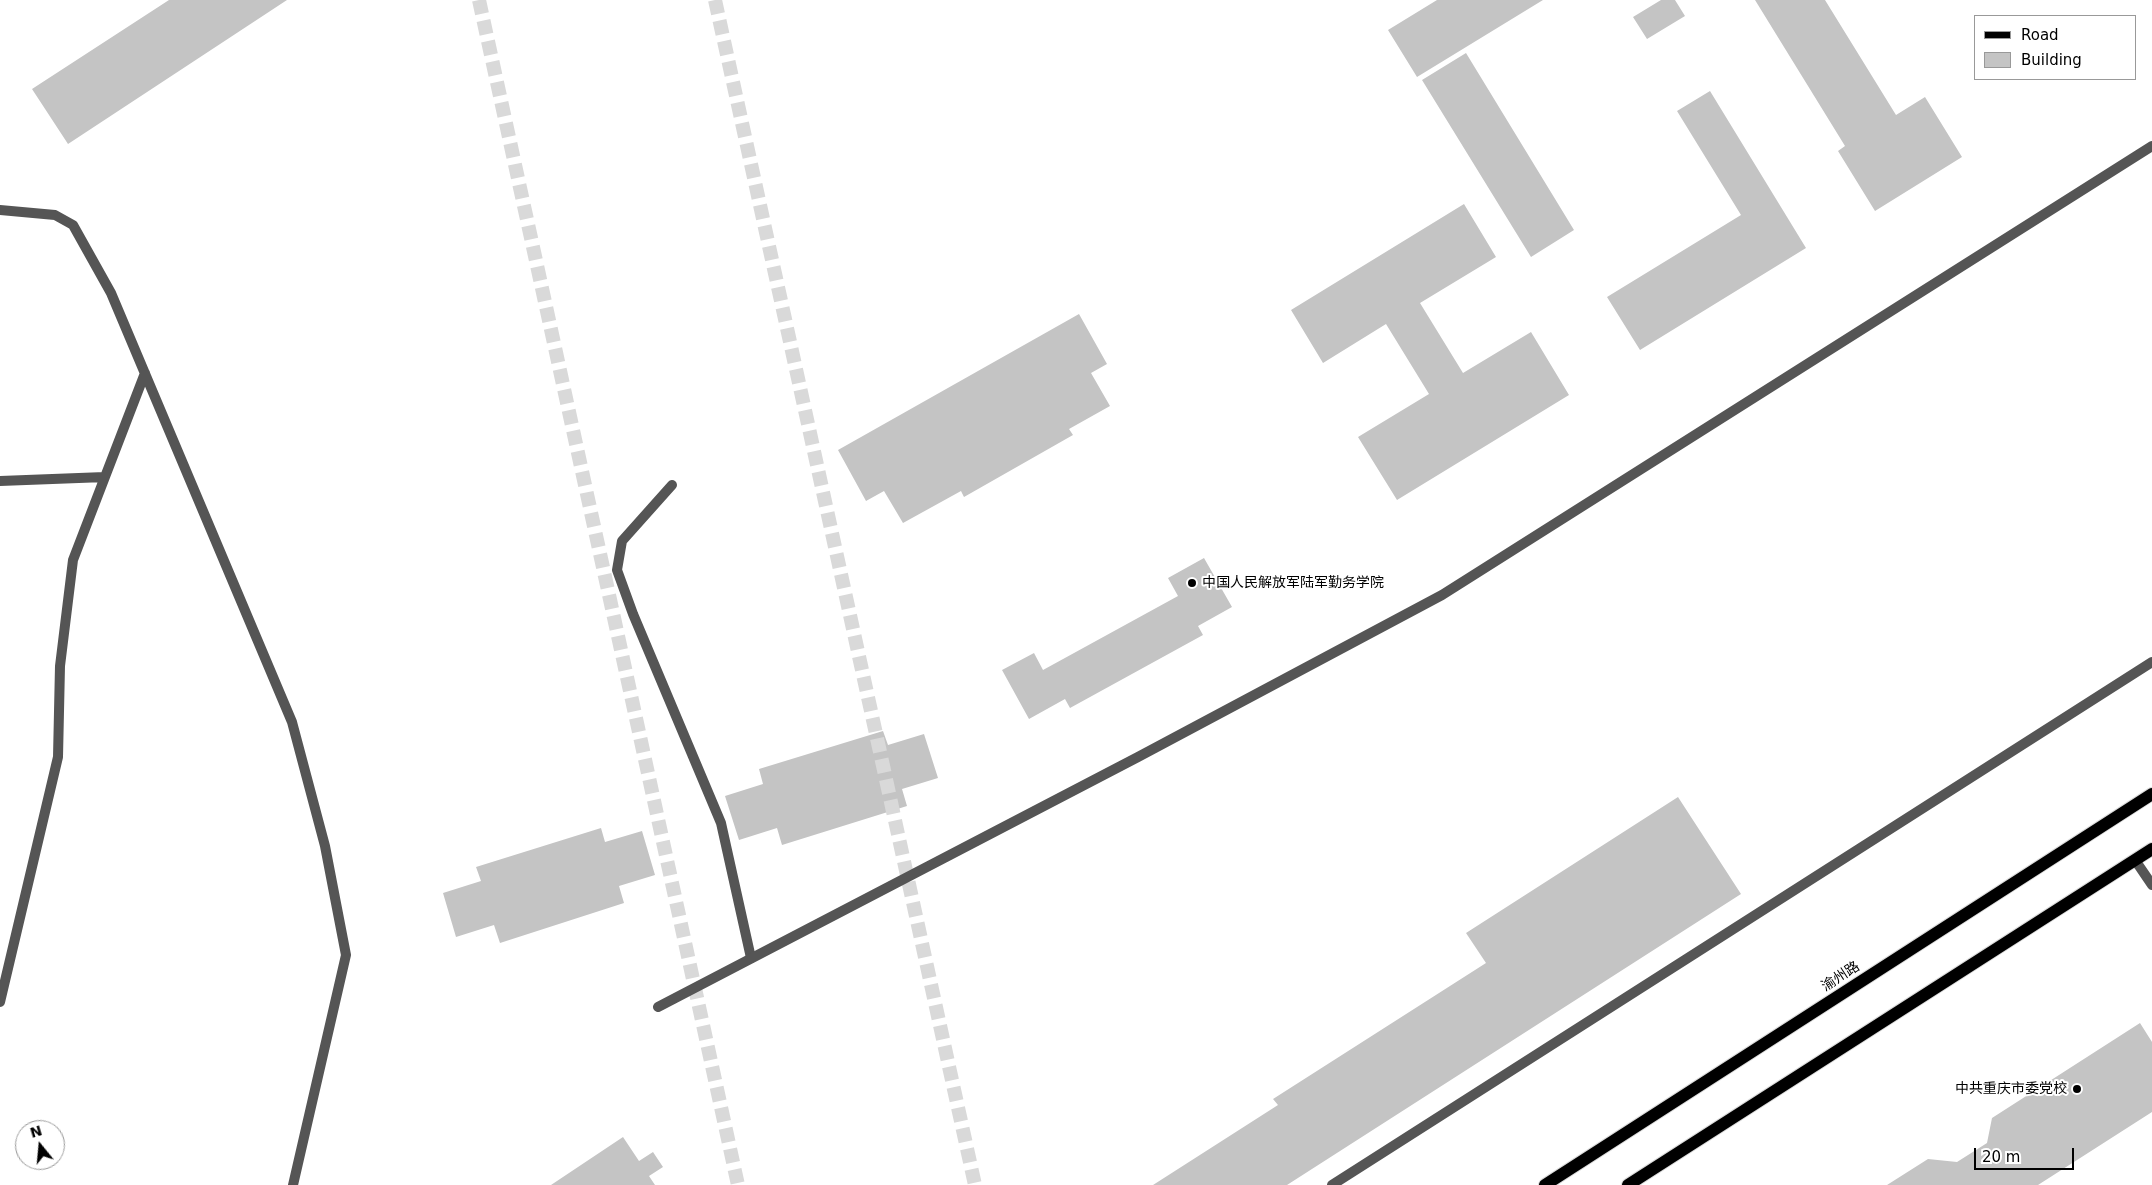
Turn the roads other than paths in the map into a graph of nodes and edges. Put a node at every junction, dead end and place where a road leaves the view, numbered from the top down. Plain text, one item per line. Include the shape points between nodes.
1 (2152, 146) edge
2 (0, 210) edge
3 (145, 374) junction
4 (105, 477) junction
5 (0, 481) edge
6 (672, 485) dead end
7 (2152, 662) edge
8 (2152, 794) edge
9 (2152, 849) edge
10 (2135, 860) junction
11 (2152, 885) edge
12 (751, 958) junction
13 (0, 1002) edge
14 (658, 1007) dead end
15 (293, 1185) edge
16 (1332, 1185) edge
17 (1545, 1185) edge
18 (1628, 1185) edge

1 - 12 street via 1442,595
2 - 3 street via 55,215 73,225 111,293
3 - 4 street
3 - 15 street via 292,722 325,846 346,955
4 - 5 street
4 - 13 street via 73,560 60,666 58,757
6 - 12 street via 622,541 617,570 721,823
7 - 16 street
8 - 17 main road, 渝州路
9 - 10 main road
10 - 11 street
10 - 18 main road
12 - 14 street

